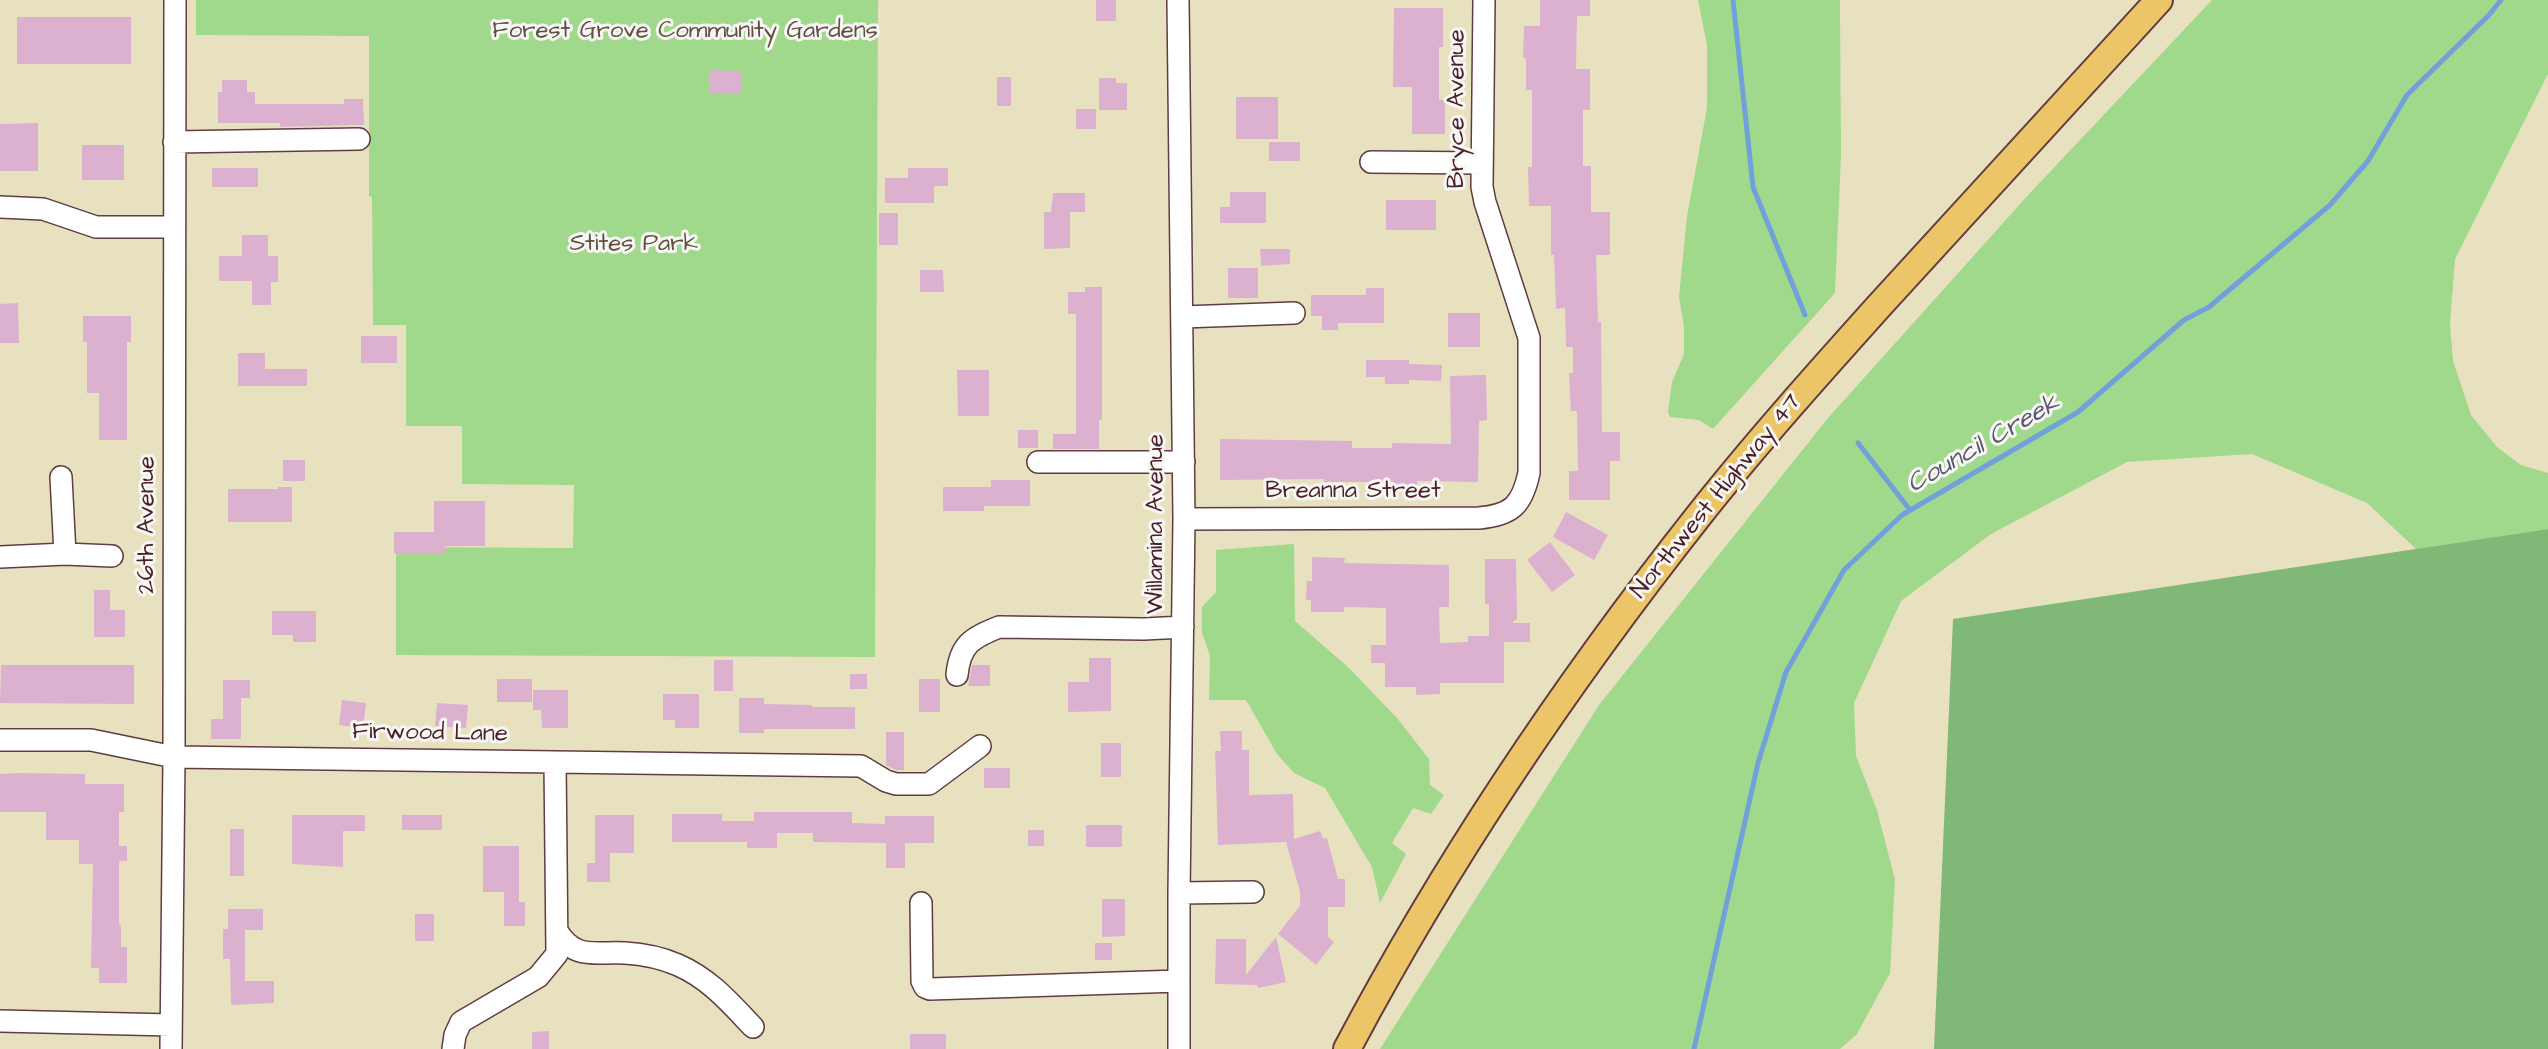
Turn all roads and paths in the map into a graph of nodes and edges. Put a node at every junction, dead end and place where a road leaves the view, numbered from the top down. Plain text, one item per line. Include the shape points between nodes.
1 (175, 0) edge
2 (1178, 0) edge
3 (1484, 0) edge
4 (2159, 0) edge
5 (359, 139) dead end
6 (174, 142) junction
7 (1371, 162) dead end
8 (1482, 163) junction
9 (0, 207) edge
10 (174, 227) junction
11 (1294, 313) dead end
12 (1182, 317) junction
13 (1038, 462) dead end
14 (1184, 462) junction
15 (61, 477) dead end
16 (1518, 504) joint
17 (1184, 519) junction
18 (65, 554) junction
19 (112, 556) dead end
20 (0, 557) edge
21 (1183, 627) junction
22 (957, 675) dead end
23 (0, 740) edge
24 (980, 746) dead end
25 (174, 757) junction
26 (555, 762) junction
27 (1254, 892) dead end
28 (1179, 893) junction
29 (921, 903) dead end
30 (558, 932) junction
31 (1179, 981) junction
32 (0, 1021) edge
33 (171, 1025) junction
34 (753, 1027) dead end
35 (171, 1049) edge
36 (453, 1049) edge
37 (1179, 1049) edge
38 (1347, 1049) edge

1 - 6 street, 26th Avenue
2 - 12 street, Willamina Avenue
3 - 8 street, Bryce Avenue
4 - 38 main road, Northwest Highway 47 via 1800,394 1700,514 1603,642 1504,786 1426,908
5 - 6 street
6 - 10 street, 26th Avenue
7 - 8 street
8 - 16 street, Bryce Avenue via 1485,202 1529,338 1528,473
9 - 10 street via 43,209 96,227
10 - 25 street, 26th Avenue
11 - 12 street
12 - 14 street, Willamina Avenue
13 - 14 street
14 - 17 street, Willamina Avenue
15 - 18 street
16 - 17 street, Breanna Street via 1506,513 1479,518
17 - 21 street, Willamina Avenue
18 - 19 street
18 - 20 street
21 - 22 street via 999,627 965,645
21 - 28 street, Willamina Avenue
23 - 25 street, Firwood Lane via 101,741
24 - 26 street, Firwood Lane via 929,784 896,784 861,766
25 - 26 street, Firwood Lane
25 - 33 street, 26th Avenue
26 - 30 street
27 - 28 street
28 - 31 street, Willamina Avenue
29 - 31 street via 922,981 930,989
30 - 34 street via 581,953 624,953 681,966 719,991
30 - 36 street via 550,965 538,977 461,1022
31 - 37 street, Willamina Avenue
32 - 33 street
33 - 35 street, 26th Avenue

